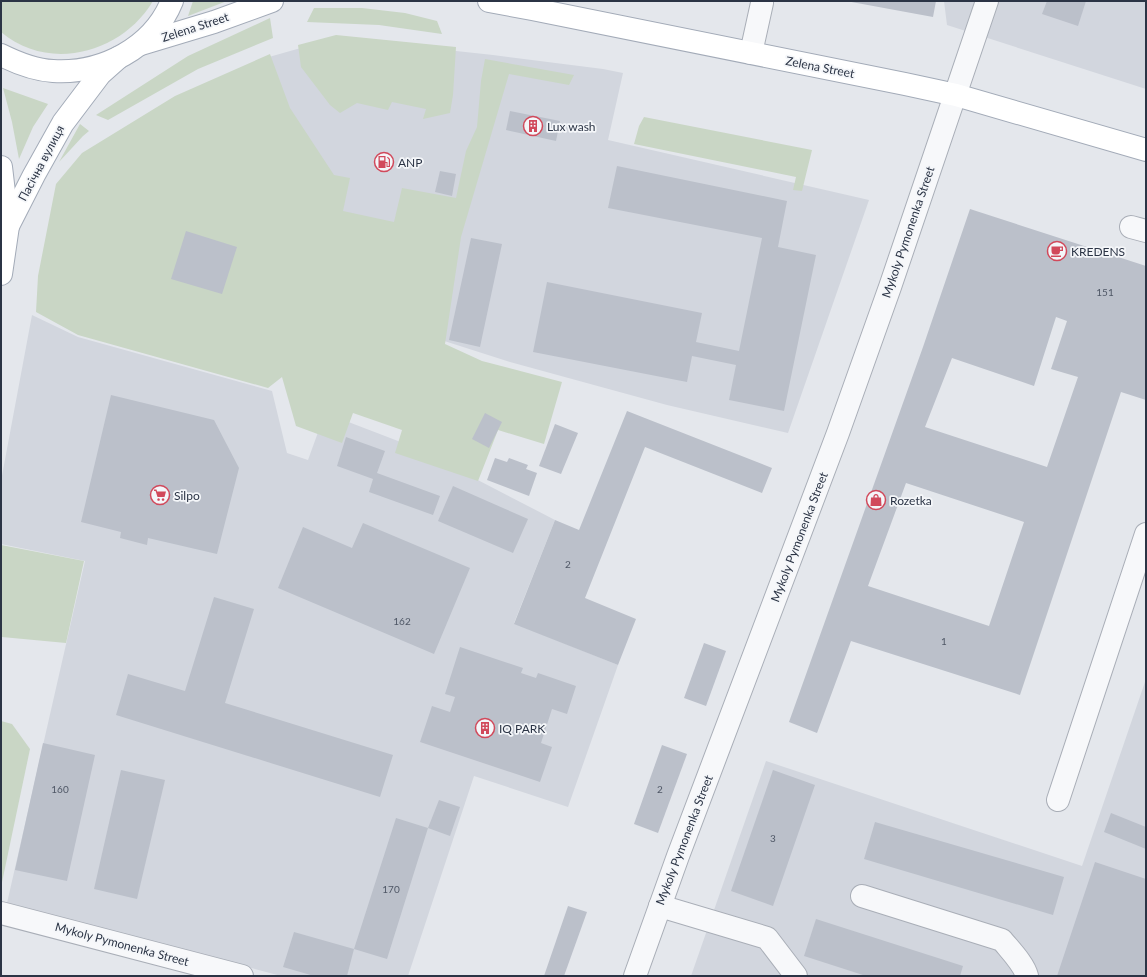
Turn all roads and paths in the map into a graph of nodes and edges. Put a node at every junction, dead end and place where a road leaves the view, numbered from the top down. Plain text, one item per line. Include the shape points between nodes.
1 (172, 1) edge
2 (272, 1) edge
3 (490, 1) edge
4 (987, 1) edge
5 (762, 3) dead end
6 (532, 5) edge
7 (141, 44) junction
8 (751, 53) junction
9 (1, 55) edge
10 (118, 58) junction
11 (956, 95) junction
12 (1146, 150) edge
13 (1, 167) edge
14 (8, 226) junction
15 (1, 274) edge
16 (1146, 534) edge
17 (1058, 800) dead end
18 (862, 896) dead end
19 (660, 906) junction
20 (1, 913) edge
21 (242, 976) edge
22 (635, 976) edge
23 (796, 976) edge
24 (1028, 976) edge

1 - 7 main road via 165,15
2 - 7 main road, Zelena Street
3 - 6 main road, Zelena Street
4 - 11 street, Mykoly Pymonenka Street
5 - 8 street
6 - 8 main road, Zelena Street
7 - 10 main road
8 - 11 main road, Zelena Street
9 - 10 main road via 33,68 53,71 73,71
10 - 14 main road, Пасічна вулиця via 100,74 63,122
11 - 12 main road, Zelena Street
11 - 19 street, Mykoly Pymonenka Street via 838,433
13 - 14 main road, Пасічна вулиця
14 - 15 main road
16 - 17 street
18 - 24 street via 1002,940
19 - 22 street, Mykoly Pymonenka Street
19 - 23 street via 767,938
20 - 21 street, Mykoly Pymonenka Street

